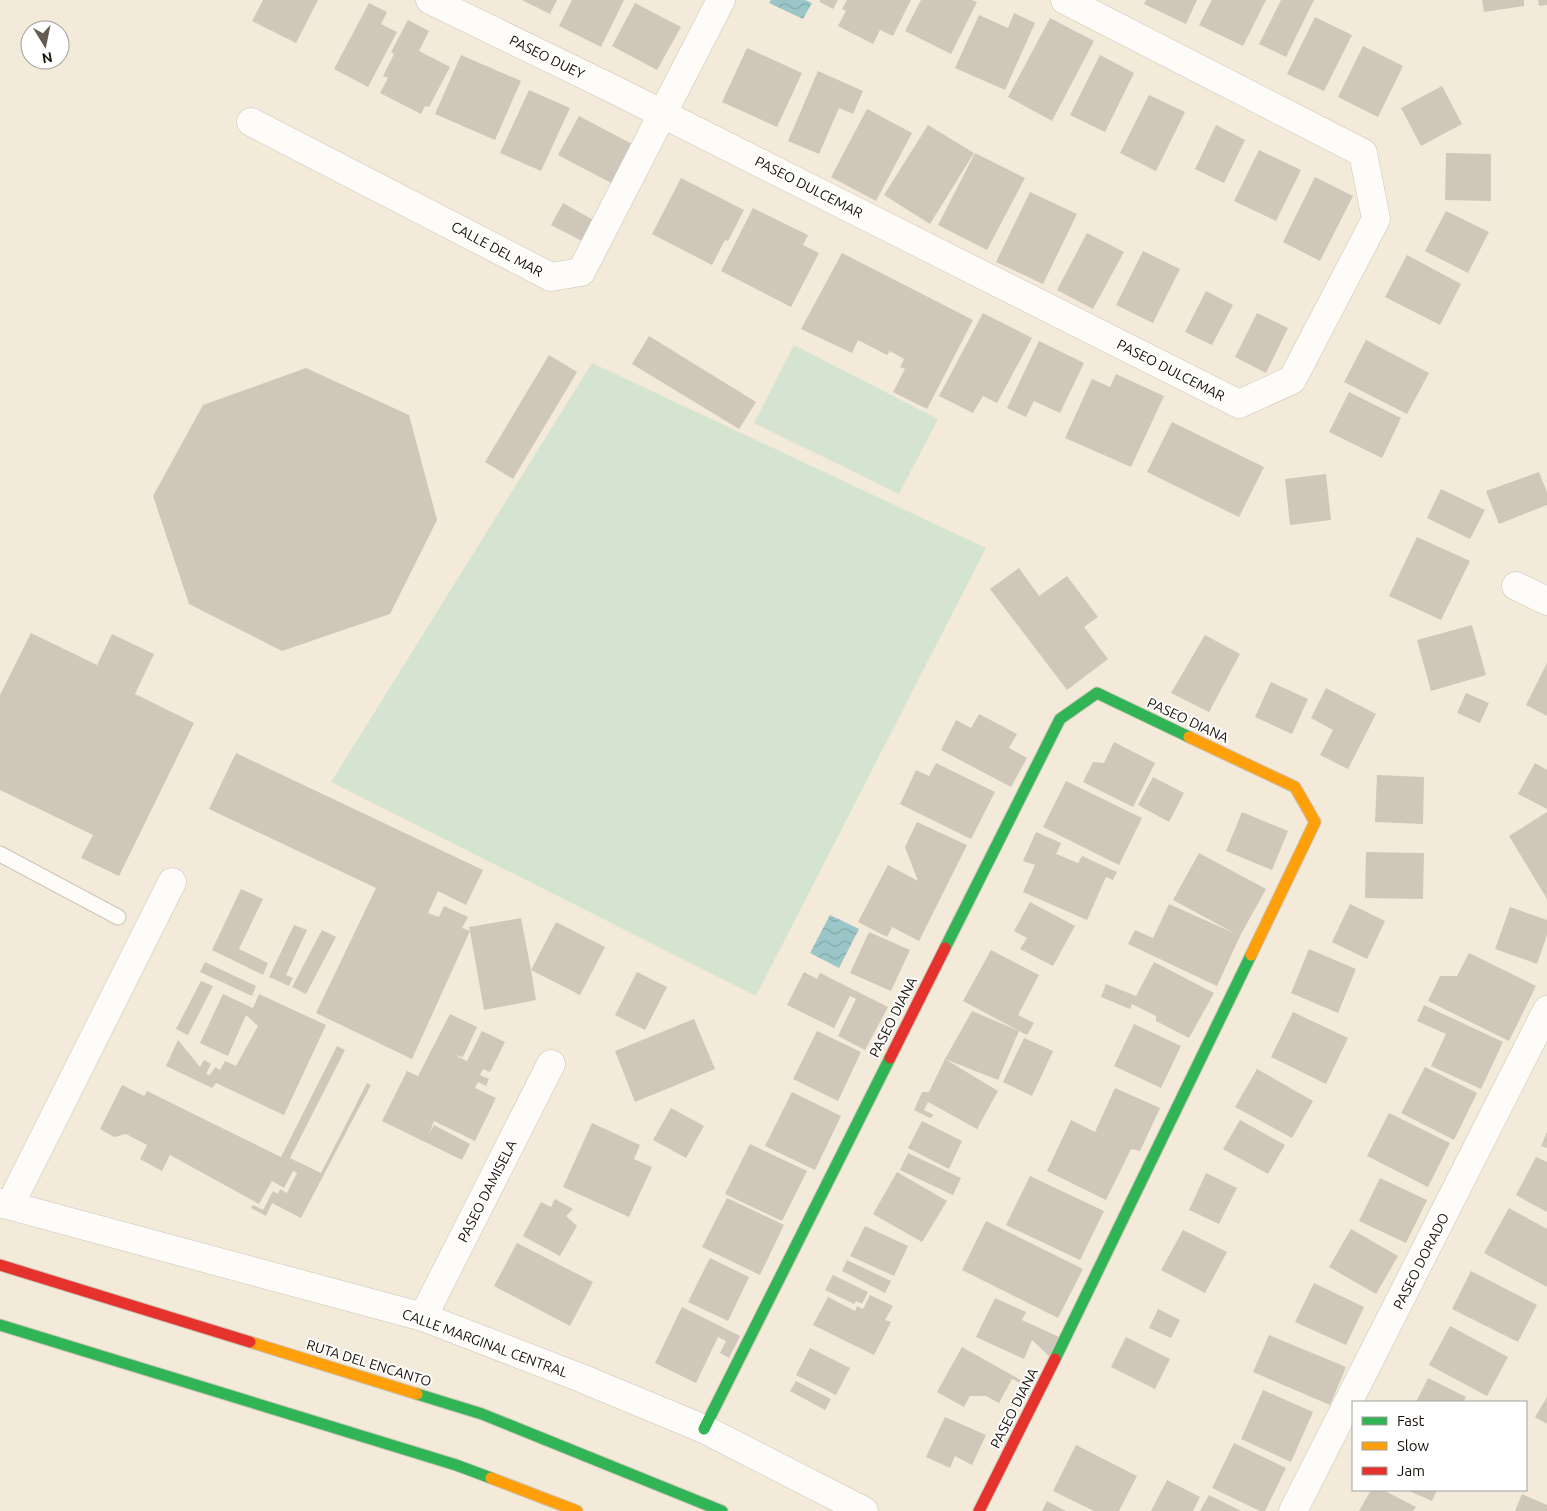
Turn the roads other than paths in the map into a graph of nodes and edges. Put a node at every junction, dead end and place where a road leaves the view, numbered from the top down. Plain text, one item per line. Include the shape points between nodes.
1 (430, 0) edge
2 (720, 0) edge
3 (1065, 0) edge
4 (663, 114) junction
5 (250, 122) dead end
6 (1516, 586) dead end
7 (1547, 601) edge
8 (0, 854) edge
9 (172, 882) dead end
10 (118, 917) dead end
11 (1547, 1010) edge
12 (552, 1064) dead end
13 (5, 1204) edge
14 (0, 1265) edge
15 (423, 1317) junction
16 (0, 1326) edge
17 (704, 1429) junction
18 (577, 1511) edge
19 (722, 1511) edge
20 (864, 1511) edge
21 (979, 1511) edge
22 (1293, 1511) edge

1 - 4 street, PASEO DUEY
2 - 4 street, CALLE DEL MAR
3 - 4 street, PASEO DULCEMAR via 1363,153 1376,219 1292,380 1239,404
4 - 5 street, CALLE DEL MAR via 581,272 551,277
6 - 7 street
8 - 10 lane
9 - 13 street
11 - 22 street, PASEO DORADO
12 - 15 street, PASEO DAMISELA
13 - 15 street, CALLE MARGINAL CENTRAL
14 - 19 street, RUTA DEL ENCANTO via 482,1414
15 - 17 street, CALLE MARGINAL CENTRAL
16 - 18 street via 447,1462
17 - 20 street, CALLE MARGINAL CENTRAL
17 - 21 street, PASEO DIANA via 1060,718 1097,693 1295,787 1315,822

